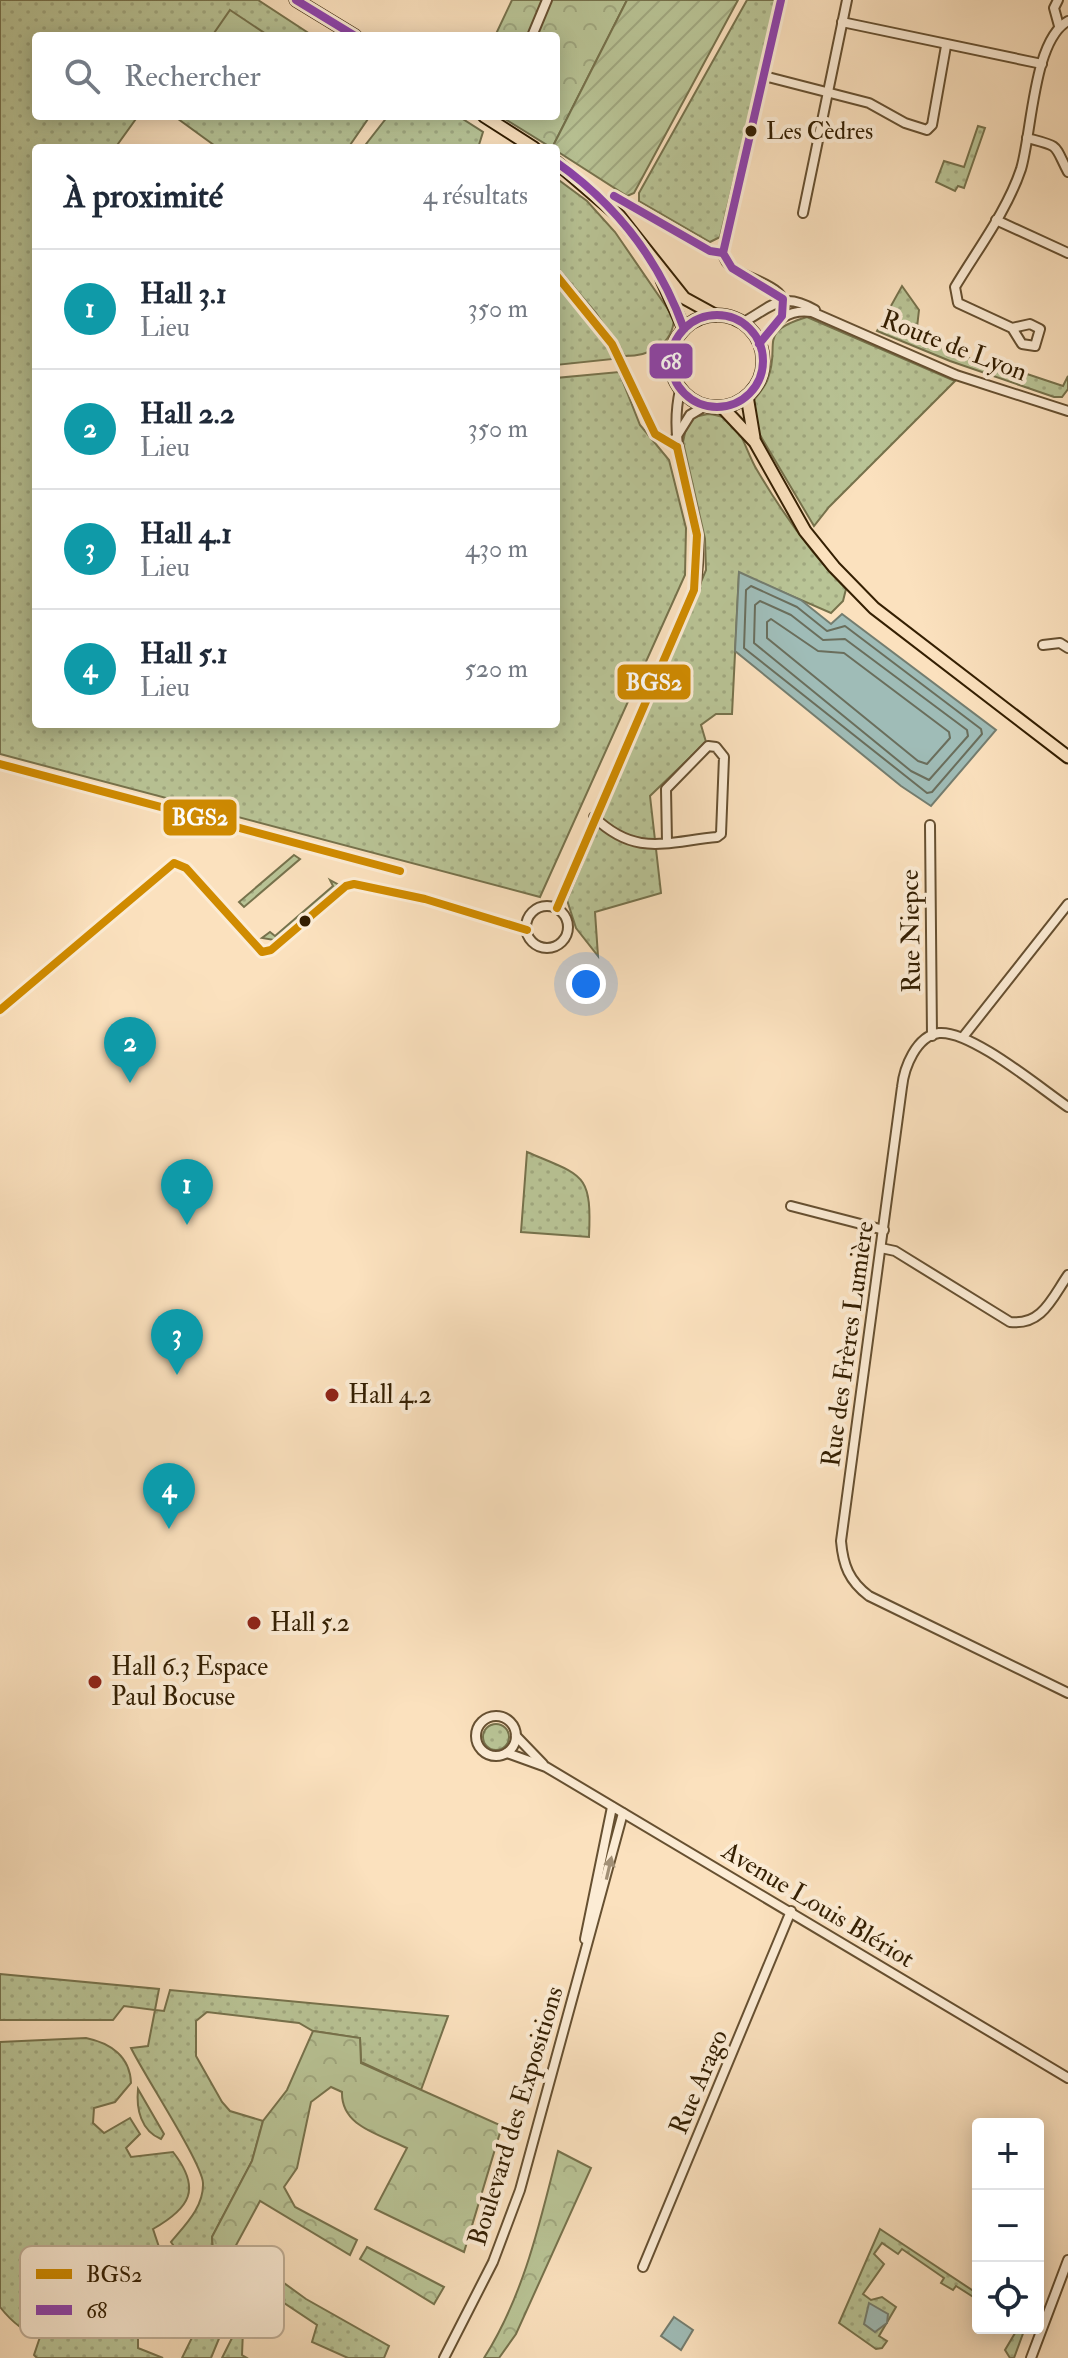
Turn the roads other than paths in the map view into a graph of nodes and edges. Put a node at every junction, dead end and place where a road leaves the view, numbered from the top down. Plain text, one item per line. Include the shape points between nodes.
1 (296, 0) edge
2 (547, 0) edge
3 (781, 0) edge
4 (847, 0) edge
5 (1058, 0) edge
6 (1068, 21) edge
7 (842, 22) junction
8 (1059, 26) junction
9 (348, 32) edge
10 (534, 32) edge
11 (946, 46) junction
12 (1042, 64) junction
13 (764, 76) junction
14 (826, 91) junction
15 (494, 120) edge
16 (1027, 138) junction
17 (528, 144) edge
18 (1065, 153) edge
19 (560, 165) edge
20 (1068, 172) edge
21 (803, 213) dead end
22 (996, 220) junction
23 (1068, 253) edge
24 (654, 262) junction
25 (763, 284) junction
26 (783, 299) junction
27 (768, 307) junction
28 (717, 315) junction
29 (782, 316) junction
30 (826, 316) junction
31 (742, 323) junction
32 (1012, 328) dead end
33 (684, 329) junction
34 (759, 344) junction
35 (680, 390) junction
36 (747, 396) junction
37 (705, 406) junction
38 (722, 407) junction
39 (1067, 409) edge
40 (675, 439) junction
41 (755, 442) junction
42 (1043, 645) dead end
43 (1068, 648) edge
44 (1068, 757) edge
45 (594, 817) junction
46 (930, 825) dead end
47 (667, 842) junction
48 (1068, 904) edge
49 (557, 908) junction
50 (932, 1036) junction
51 (963, 1037) junction
52 (1068, 1107) edge
53 (791, 1206) dead end
54 (884, 1230) junction
55 (881, 1248) junction
56 (1068, 1275) edge
57 (1068, 1693) edge
58 (516, 1736) junction
59 (507, 1753) junction
60 (546, 1767) junction
61 (612, 1807) junction
62 (623, 1813) junction
63 (791, 1911) junction
64 (580, 1970) junction
65 (1068, 2078) edge
66 (1068, 2260) edge
67 (643, 2267) dead end
68 (444, 2358) edge
69 (1031, 2358) edge

1 - 9 main road
2 - 10 street
3 - 13 street, Route de Lyon
4 - 7 street
5 - 8 street via 1054,8
6 - 8 street
7 - 11 street
7 - 14 street
8 - 12 street
11 - 12 street
11 - 14 street via 927,130 869,103
12 - 16 street
13 - 14 street
13 - 25 street, Route de Lyon via 723,253 728,265
14 - 21 street
15 - 17 main road
16 - 18 street
16 - 22 street via 1020,170
18 - 20 street
19 - 24 main road via 619,216
22 - 23 street
22 - 32 street via 954,295 958,303
24 - 28 main road via 684,298
24 - 33 main road
25 - 26 street, Route de Lyon
25 - 27 street via 770,294
26 - 27 street
26 - 29 street
26 - 30 street, Route de Lyon
27 - 31 street
28 - 31 main road
28 - 33 main road
29 - 30 street, Route de Lyon via 799,310
29 - 34 street
30 - 39 street, Route de Lyon via 956,375
31 - 34 main road
33 - 35 main road via 670,361
34 - 36 main road via 761,372
35 - 37 main road
35 - 40 street
36 - 38 main road
36 - 41 main road
37 - 38 main road
37 - 40 street via 685,420
38 - 41 main road
40 - 45 street via 698,529 699,569
41 - 44 main road via 805,531 854,588
42 - 43 street via 1060,643
45 - 47 street via 625,841
45 - 49 street
46 - 50 street, Rue Niepce
47 - 47 street via 721,834 724,757 716,747 708,746 666,789
48 - 51 street
49 - 49 street via 544,906 529,918 529,937 538,945 550,947 565,937 567,921
50 - 51 street
50 - 54 street, Rue des Frères Lumière via 914,1053 903,1076
51 - 52 street
53 - 54 street
54 - 55 street, Rue des Frères Lumière
55 - 56 street via 895,1251 1010,1322 1040,1316
55 - 57 street, Rue des Frères Lumière via 841,1541 846,1571 869,1596
58 - 59 street
58 - 59 street via 509,1722 499,1717 487,1719 477,1730 485,1753
58 - 60 street, Avenue Louis Blériot
59 - 60 street, Avenue Louis Blériot
60 - 61 street, Avenue Louis Blériot
61 - 62 street, Avenue Louis Blériot
61 - 64 street, Boulevard des Expositions
62 - 63 street, Avenue Louis Blériot
64 -> 62 street, Boulevard des Expositions
63 - 65 street, Avenue Louis Blériot
63 - 67 street, Rue Arago
64 - 68 street, Boulevard des Expositions via 507,2227
66 - 69 street

